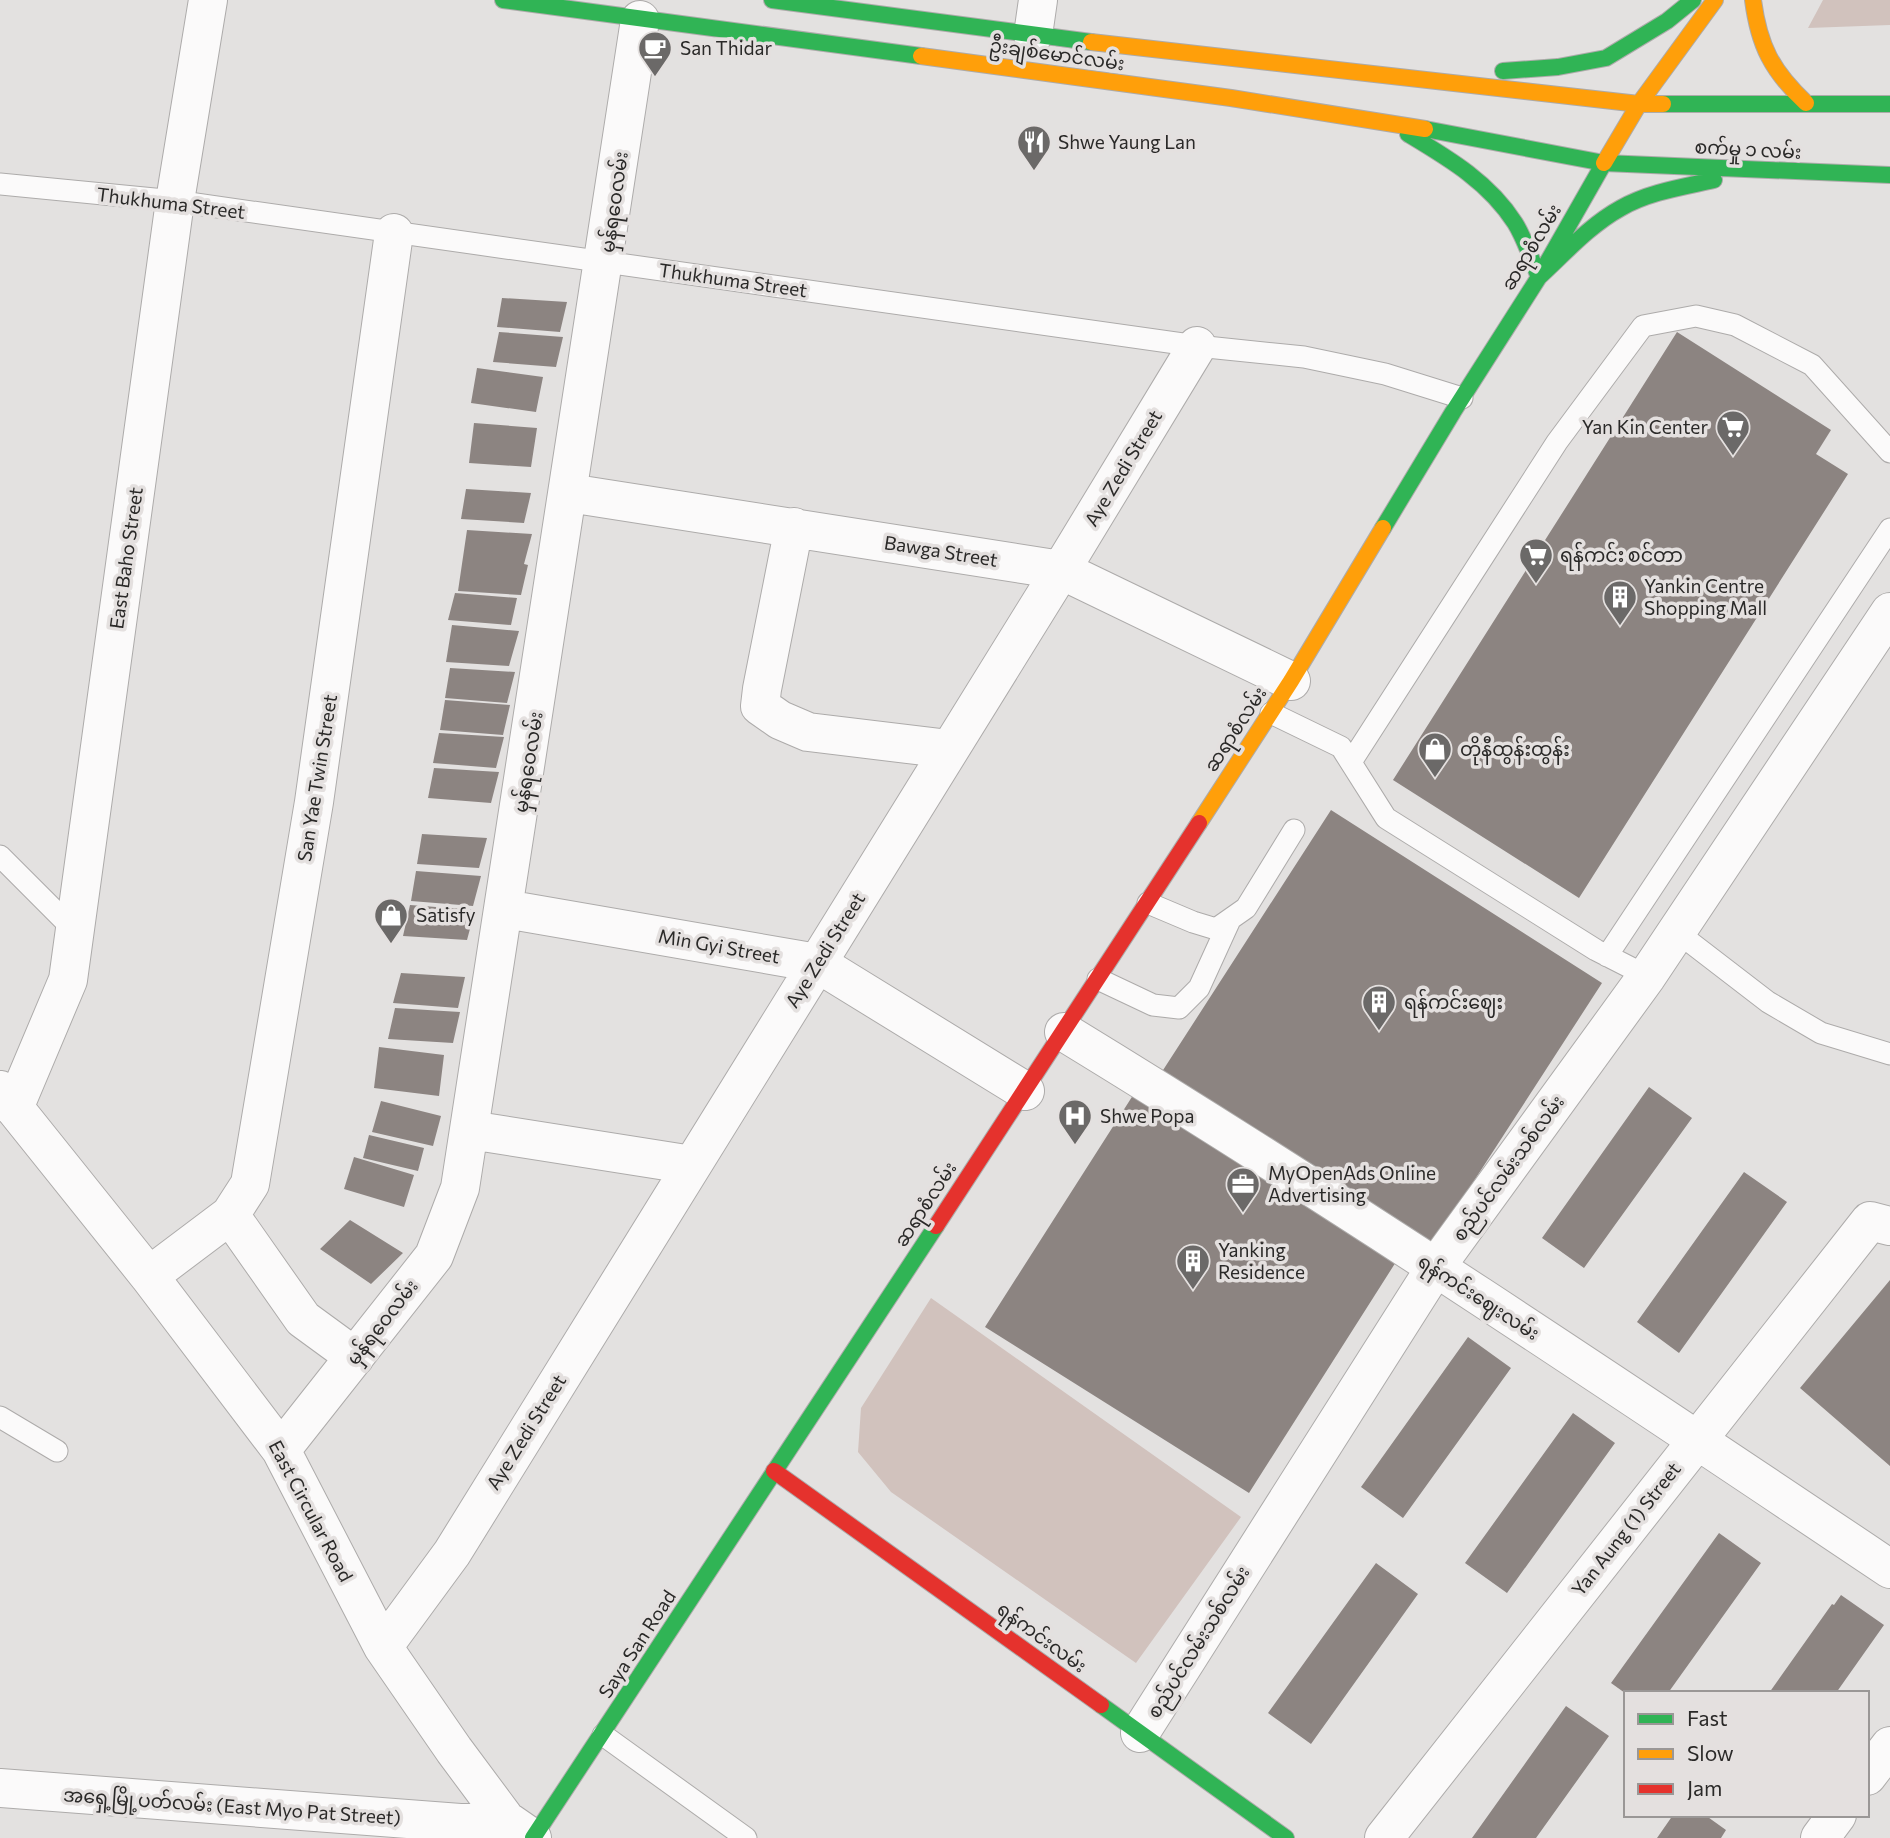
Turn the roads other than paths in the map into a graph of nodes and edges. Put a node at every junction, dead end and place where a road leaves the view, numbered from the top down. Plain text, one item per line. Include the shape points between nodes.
1 (208, 0) edge
2 (503, 0) edge
3 (772, 0) edge
4 (1693, 0) edge
5 (1715, 0) edge
6 (1753, 0) edge
7 (1036, 17) edge
8 (640, 20) junction
9 (1390, 75) junction
10 (1806, 103) junction
11 (1639, 104) junction
12 (1890, 104) edge
13 (1388, 122) junction
14 (1604, 163) junction
15 (1800, 172) junction
16 (1890, 175) edge
17 (0, 184) edge
18 (176, 201) junction
19 (394, 233) junction
20 (605, 262) junction
21 (1539, 277) junction
22 (1197, 346) junction
23 (1462, 398) junction
24 (1890, 452) edge
25 (569, 493) junction
26 (794, 527) junction
27 (1890, 529) edge
28 (1060, 570) junction
29 (1890, 612) edge
30 (1281, 697) junction
31 (949, 749) junction
32 (1351, 762) junction
33 (1294, 830) dead end
34 (0, 856) edge
35 (1148, 902) junction
36 (505, 909) junction
37 (1230, 920) junction
38 (74, 930) junction
39 (1677, 932) junction
40 (1607, 956) junction
41 (817, 963) junction
42 (1647, 976) junction
43 (1098, 979) junction
44 (1064, 1032) junction
45 (1890, 1054) edge
46 (1025, 1091) junction
47 (7, 1099) edge
48 (470, 1130) junction
49 (692, 1165) junction
50 (230, 1215) junction
51 (1880, 1223) edge
52 (1435, 1268) junction
53 (149, 1276) junction
54 (355, 1357) junction
55 (0, 1417) edge
56 (1696, 1439) junction
57 (281, 1450) junction
58 (57, 1451) dead end
59 (774, 1471) junction
60 (1890, 1569) edge
61 (383, 1647) junction
62 (1140, 1733) junction
63 (603, 1735) junction
64 (1890, 1746) edge
65 (1869, 1773) edge
66 (0, 1788) edge
67 (1836, 1817) edge
68 (524, 1832) edge
69 (746, 1838) edge
70 (1286, 1838) edge
71 (1384, 1838) edge
72 (1820, 1838) edge

1 - 18 street, East Baho Street
2 - 8 main road, ဦးချစ်မောင်လမ်း
3 - 7 main road, ဦးချစ်မောင်လမ်း
4 - 9 main road via 1606,58 1558,67
5 - 11 main road, ဆရာစံလမ်း
6 - 10 main road via 1756,31 1769,60 1784,84
7 - 9 main road, ဦးချစ်မောင်လမ်း
8 - 13 main road, ဦးချစ်မောင်လမ်း
8 - 20 street, မှန်ရဝေလမ်း
9 - 11 main road, ဦးချစ်မောင်လမ်း
10 - 11 main road
10 - 12 main road
11 - 14 main road, ဆရာစံလမ်း
13 - 14 main road, ဦးချစ်မောင်လမ်း
13 - 21 main road via 1460,166 1493,193 1516,224
14 - 15 main road, စက်မှု ၁ လမ်း
14 - 21 main road, ဆရာစံလမ်း
15 - 16 main road, စက်မှု ၁ လမ်း
15 - 21 main road via 1690,185 1624,206 1591,229
17 - 18 lane, Thukhuma Street
18 - 19 lane, Thukhuma Street
18 - 38 street, East Baho Street
19 - 20 lane, Thukhuma Street
19 - 50 street, San Yae Twin Street via 308,843 250,1184
20 - 22 lane, Thukhuma Street
20 - 25 street, မှန်ရဝေလမ်း
21 - 23 main road, ဆရာစံလမ်း
22 - 23 lane, Thukhuma Street via 1304,357 1385,374
22 - 28 street, Aye Zedi Street
23 - 30 main road, ဆရာစံလမ်း
24 - 32 lane via 1812,365 1735,325 1696,316 1643,326 1558,442
25 - 26 street, Bawga Street
25 - 36 street, မှန်ရဝေလမ်း
26 - 28 street, Bawga Street
26 - 31 street via 760,706 808,732
27 - 40 lane
28 - 30 street, Bawga Street
28 - 31 street, Aye Zedi Street
29 - 39 street, စည်ပင်လမ်းသစ်လမ်း
30 - 32 lane via 1341,747
30 - 35 main road, ဆရာစံလမ်း
31 - 41 street, Aye Zedi Street
32 - 40 lane via 1386,818
33 - 37 lane via 1246,908
34 - 38 lane
35 - 37 lane via 1216,929
35 - 43 main road, ဆရာစံလမ်း
36 - 41 street, Min Gyi Street
36 - 48 street, မှန်ရဝေလမ်း
37 - 43 lane via 1199,988 1179,1008 1153,1005
38 - 47 street, East Baho Street via 68,980
39 - 42 street, စည်ပင်လမ်းသစ်လမ်း
39 - 45 lane via 1768,1002 1821,1032
40 - 42 lane
41 - 46 street, Min Gyi Street
41 - 49 street, Aye Zedi Street
42 - 52 street, စည်ပင်လမ်းသစ်လမ်း
43 - 44 main road, ဆရာစံလမ်း
44 - 46 main road, ဆရာစံလမ်း
44 - 52 street, ရန်ကင်းဈေးလမ်း
46 - 59 main road, ဆရာစံလမ်း
47 - 53 street, East Circular Road
48 - 49 street
48 - 54 street, မှန်ရဝေလမ်း via 460,1188 434,1256
49 - 61 street, Aye Zedi Street via 452,1553
50 - 53 street, San Yae Twin Street
50 - 54 street via 303,1319
51 - 56 street, Yan Aung (1) Street
52 - 56 street, ရန်ကင်းဈေးလမ်း
52 - 62 street, စည်ပင်လမ်းသစ်လမ်း
53 - 57 street, East Circular Road
54 - 57 street, မှန်ရဝေလမ်း
55 - 58 lane
56 - 60 street, ရန်ကင်းဈေးလမ်း
56 - 71 street, Yan Aung (1) Street
57 - 61 street, East Circular Road
59 - 62 main road, ရန်ကင်းလမ်း
59 - 63 main road, Saya San Road
61 - 68 street, East Circular Road via 453,1750
62 - 70 main road, ရန်ကင်းလမ်း
63 - 68 main road, Saya San Road
63 - 69 lane
64 - 65 street
66 - 68 street, အရှေ့မြို့ပတ်လမ်း (East Myo Pat Street) via 460,1823
67 - 72 street

